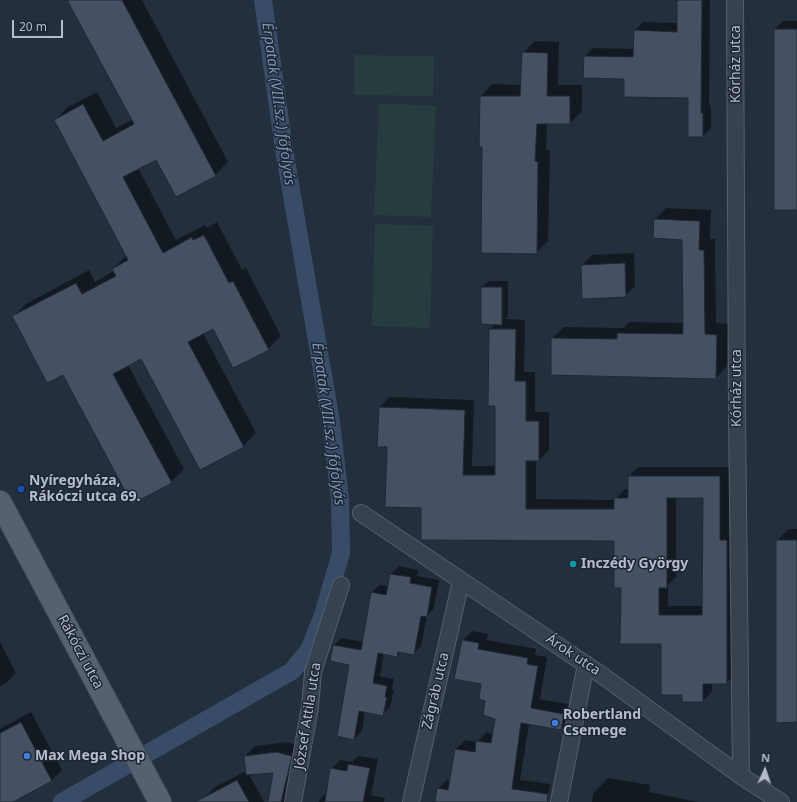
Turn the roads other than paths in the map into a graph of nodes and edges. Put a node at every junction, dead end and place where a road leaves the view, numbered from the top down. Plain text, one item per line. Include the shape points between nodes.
1 (735, 0) edge
2 (0, 502) edge
3 (361, 513) dead end
4 (461, 581) junction
5 (341, 585) dead end
6 (586, 664) junction
7 (741, 776) junction
8 (160, 802) edge
9 (293, 802) edge
10 (411, 802) edge
11 (559, 802) edge
12 (781, 802) edge

1 - 7 street, Kórház utca
2 - 8 main road, Rákóczi utca
3 - 4 street, Árok utca
4 - 6 street, Árok utca
4 - 10 street, Zágráb utca
5 - 9 street, József Attila utca via 312,672 310,707
6 - 7 street, Árok utca
6 - 11 street
7 - 12 street, Árok utca

